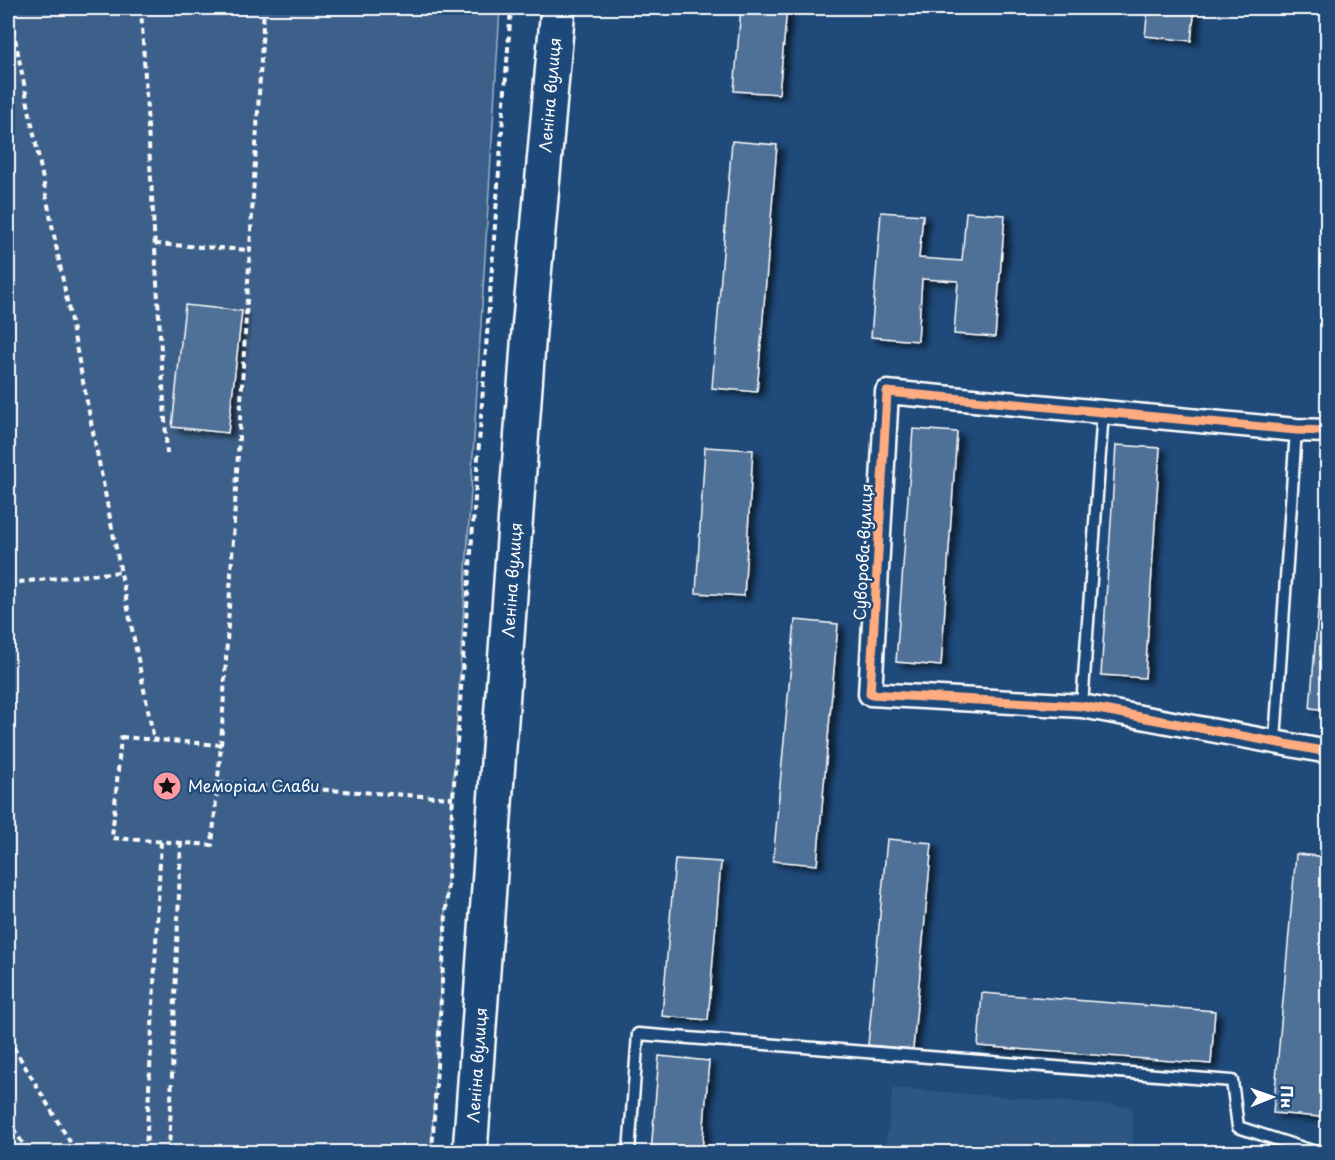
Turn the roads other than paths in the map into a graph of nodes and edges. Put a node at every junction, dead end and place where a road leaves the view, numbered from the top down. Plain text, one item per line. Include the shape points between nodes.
1 (558, 8) edge
2 (1103, 410) junction
3 (1296, 429) junction
4 (1328, 431) edge
5 (1082, 706) junction
6 (1275, 741) junction
7 (1328, 752) edge
8 (470, 1152) edge
9 (629, 1152) edge
10 (1315, 1152) edge

1 - 8 main road, Леніна вулиця via 529,332
2 - 3 street, Суворова вулиця
2 - 5 lane
2 - 5 street, Суворова вулиця via 887,392 870,694
3 - 4 street, Суворова вулиця
3 - 6 lane
5 - 6 street, Суворова вулиця
6 - 7 street, Суворова вулиця
9 - 10 lane via 638,1034 1232,1081 1238,1127

